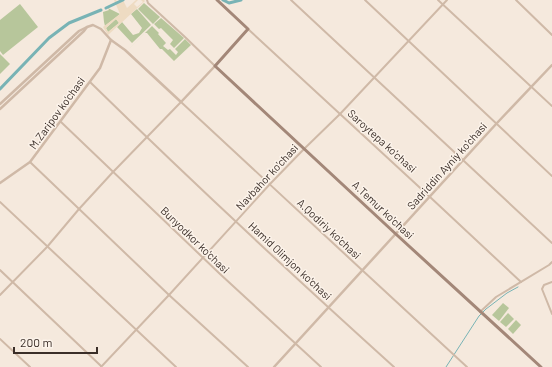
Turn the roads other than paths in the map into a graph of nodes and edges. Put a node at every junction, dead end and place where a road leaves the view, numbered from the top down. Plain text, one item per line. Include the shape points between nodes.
1 (147, 0) edge
2 (217, 0) edge
3 (291, 0) edge
4 (366, 0) edge
5 (438, 0) edge
6 (447, 0) edge
7 (516, 0) edge
8 (443, 4) junction
9 (87, 27) junction
10 (248, 29) junction
11 (552, 34) edge
12 (110, 40) junction
13 (409, 40) junction
14 (552, 65) edge
15 (215, 66) junction
16 (375, 78) junction
17 (90, 82) junction
18 (531, 87) junction
19 (181, 102) junction
20 (0, 104) edge
21 (552, 106) edge
22 (0, 109) edge
23 (340, 114) junction
24 (61, 122) junction
25 (497, 123) junction
26 (147, 137) junction
27 (304, 149) junction
28 (464, 160) junction
29 (30, 162) junction
30 (113, 172) junction
31 (552, 176) edge
32 (0, 183) edge
33 (270, 184) junction
34 (430, 197) junction
35 (0, 202) edge
36 (79, 209) junction
37 (237, 221) junction
38 (396, 234) junction
39 (552, 243) edge
40 (47, 247) junction
41 (203, 258) junction
42 (552, 262) edge
43 (0, 270) edge
44 (362, 270) junction
45 (13, 282) junction
46 (521, 282) junction
47 (552, 282) edge
48 (0, 295) edge
49 (169, 295) junction
50 (328, 307) junction
51 (480, 312) junction
52 (552, 314) edge
53 (137, 330) junction
54 (0, 339) edge
55 (296, 343) junction
56 (30, 367) edge
57 (101, 367) edge
58 (176, 367) edge
59 (248, 367) edge
60 (274, 367) edge
61 (321, 367) edge
62 (394, 367) edge
63 (467, 367) edge
64 (540, 367) edge

1 - 15 street
2 - 10 main road
3 - 16 street
4 - 13 street
5 - 8 street
6 - 8 street, Navbahor ko'chasi
7 - 11 street
8 - 13 street, Navbahor ko'chasi
8 - 18 street
9 - 12 street via 94,25
9 - 20 street via 79,31
9 - 22 street
10 - 15 main road
10 - 23 street, Saroytepa ko'chasi
12 - 17 street, M.Zaripov ko'chasi via 100,68
12 - 19 street via 125,50
13 - 16 street, Navbahor ko'chasi
13 - 25 street
14 - 18 street, Sadriddin Ayniy ko'chasi
15 - 19 street
15 - 27 main road, A.Temur ko'chasi
16 - 23 street, Navbahor ko'chasi
16 - 28 street
17 - 24 street, M.Zaripov ko'chasi
17 - 26 street, Hamid Olimjon ko'chasi
18 - 21 street
18 - 25 street, Sadriddin Ayniy ko'chasi
19 - 26 street
19 - 33 street, A.Qodiriy ko'chasi
23 - 27 street, Navbahor ko'chasi
23 - 34 street, Saroytepa ko'chasi
24 - 29 street, M.Zaripov ko'chasi
24 - 30 street, Bunyodkor ko'chasi
25 - 28 street, Sadriddin Ayniy ko'chasi
25 - 31 street
26 - 30 street
26 - 37 street, Hamid Olimjon ko'chasi
27 - 33 street, Navbahor ko'chasi
27 - 38 main road, A.Temur ko'chasi
28 - 34 street, Sadriddin Ayniy ko'chasi
28 - 39 street
29 - 32 street, M.Zaripov ko'chasi
29 - 36 street
30 - 36 street
30 - 41 street, Bunyodkor ko'chasi
33 - 37 street, Navbahor ko'chasi
33 - 44 street, A.Qodiriy ko'chasi
34 - 38 street, Sadriddin Ayniy ko'chasi
34 - 46 street, Saroytepa ko'chasi
35 - 40 street
36 - 40 street
36 - 49 street
37 - 41 street, Navbahor ko'chasi
37 - 50 street, Hamid Olimjon ko'chasi
38 - 44 street, Sadriddin Ayniy ko'chasi
38 - 51 main road, A.Temur ko'chasi
40 - 45 street
40 - 53 street
41 - 49 street, Navbahor ko'chasi
41 - 55 street, Bunyodkor ko'chasi
42 - 46 street
43 - 45 street
44 - 50 street, Sadriddin Ayniy ko'chasi
44 - 63 street, A.Qodiriy ko'chasi
45 - 48 street
45 - 57 street
46 - 51 street via 496,297
47 - 52 street via 544,285 542,289
49 - 53 street, Navbahor ko'chasi
49 - 59 street
50 - 55 street, Sadriddin Ayniy ko'chasi
50 - 62 street, Hamid Olimjon ko'chasi
51 - 64 main road, A.Temur ko'chasi
53 - 57 street, Navbahor ko'chasi
53 - 58 street
54 - 56 street
55 - 60 street, Sadriddin Ayniy ko'chasi
55 - 61 street, Bunyodkor ko'chasi

